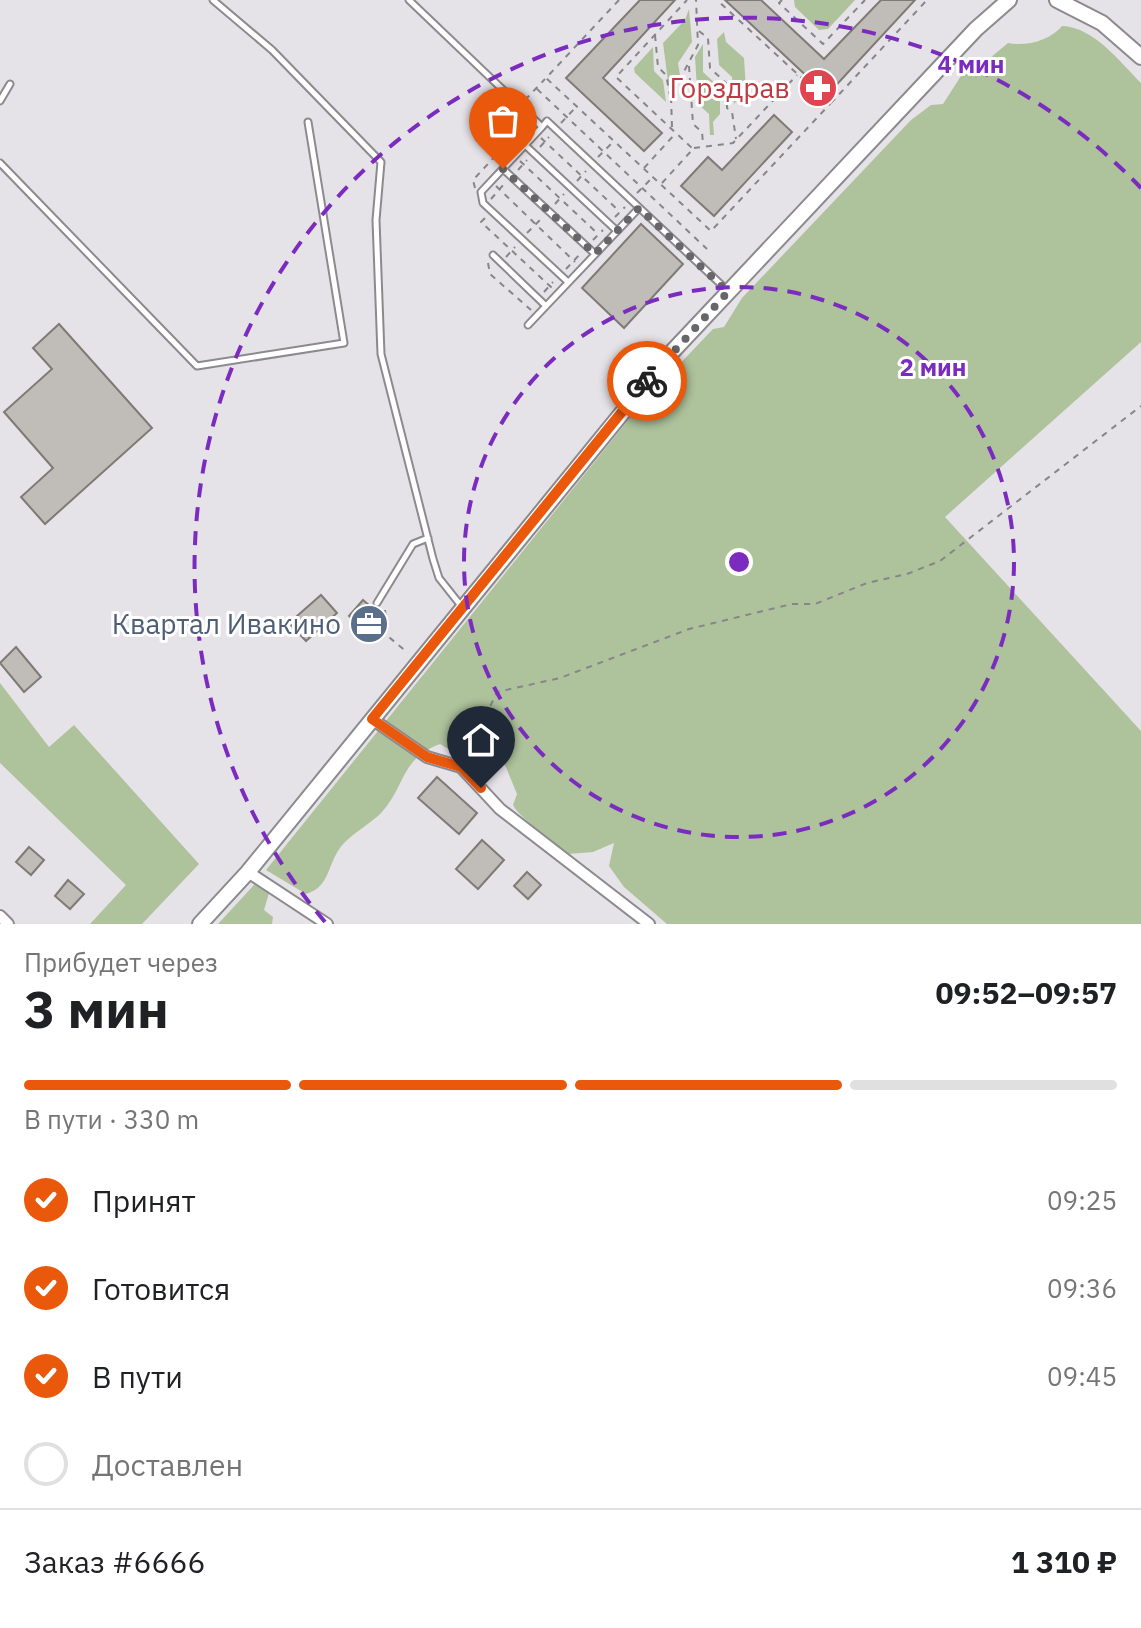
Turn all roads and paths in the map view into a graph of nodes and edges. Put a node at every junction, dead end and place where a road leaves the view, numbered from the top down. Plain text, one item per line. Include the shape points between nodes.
1 (213, 0) edge
2 (409, 0) edge
3 (619, 0) edge
4 (687, 0) edge
5 (696, 0) edge
6 (718, 0) edge
7 (727, 0) edge
8 (782, 0) edge
9 (865, 0) edge
10 (927, 0) edge
11 (1009, 0) edge
12 (1057, 0) edge
13 (723, 5) junction
14 (697, 29) junction
15 (655, 35) junction
16 (1141, 57) edge
17 (689, 66) junction
18 (798, 74) junction
19 (10, 84) dead end
20 (536, 88) dead end
21 (671, 96) junction
22 (0, 101) edge
23 (830, 104) junction
24 (308, 122) dead end
25 (542, 127) junction
26 (674, 132) junction
27 (536, 133) junction
28 (736, 140) junction
29 (614, 141) junction
30 (525, 145) junction
31 (703, 145) junction
32 (693, 149) junction
33 (603, 152) junction
34 (515, 156) junction
35 (0, 163) edge
36 (592, 164) junction
37 (644, 168) junction
38 (503, 169) junction
39 (581, 176) junction
40 (492, 181) junction
41 (661, 184) junction
42 (570, 188) junction
43 (560, 199) junction
44 (639, 208) junction
45 (549, 211) junction
46 (628, 219) junction
47 (536, 224) junction
48 (617, 231) junction
49 (522, 239) junction
50 (606, 242) junction
51 (707, 249) dead end
52 (595, 254) junction
53 (493, 255) dead end
54 (500, 262) junction
55 (582, 268) junction
56 (568, 282) junction
57 (728, 292) junction
58 (546, 306) junction
59 (528, 325) dead end
60 (1141, 406) edge
61 (428, 538) junction
62 (377, 603) joint
63 (463, 608) junction
64 (409, 654) dead end
65 (372, 719) junction
66 (451, 762) junction
67 (248, 872) junction
68 (0, 916) edge
69 (8, 924) edge
70 (200, 924) edge
71 (327, 924) edge
72 (649, 924) edge

1 - 61 lane via 272,50 381,162 376,220 379,343
2 - 25 lane
3 - 29 path via 546,78
4 - 15 path
5 - 14 path
6 - 13 path
7 - 13 path
8 - 9 path via 779,3 823,44
10 - 23 path
11 - 57 main road
12 - 16 main road via 1102,23
13 - 18 path
14 - 17 path via 698,45
14 - 28 path via 708,38 710,68 726,83
15 - 21 path via 658,67 666,75
15 - 26 path via 616,77
17 - 21 path
17 - 31 path via 693,124 702,132
18 - 23 path
18 - 28 path
19 - 22 lane
20 - 33 path
21 - 26 path
23 - 41 path via 711,231
24 - 35 lane via 344,343 197,366
25 - 27 lane
25 - 36 lane via 547,121
26 - 32 path
26 - 37 path
27 - 30 lane
27 - 39 path
28 - 31 path
29 - 33 path
29 - 37 path
30 - 34 lane
30 - 42 lane
31 - 32 path
32 - 41 path
33 - 36 path
33 - 51 path
34 - 38 lane
34 - 43 path
36 - 39 path
36 - 44 lane
37 - 41 path
38 - 40 lane
38 - 45 lane
39 - 42 path
39 - 46 path
40 - 47 path
40 - 49 lane via 481,192 483,203
42 - 43 path
42 - 48 lane
43 - 45 path
43 - 50 path
44 - 46 lane
44 - 57 lane
45 - 47 path
45 - 52 lane
46 - 48 lane
47 - 49 path
47 - 55 path
48 - 50 lane
49 - 54 path
49 - 56 lane
50 - 52 lane
52 - 55 lane
53 - 54 lane
54 - 58 lane
55 - 56 lane
56 - 58 lane
57 - 63 main road via 642,386
58 - 59 lane
60 - 66 path via 940,561 815,604 792,604 689,629 560,678 497,692 478,732
61 - 62 lane via 413,544
61 - 63 lane via 439,578
62 - 64 path via 387,611 378,628
63 - 65 main road
65 - 66 street via 427,757
65 - 67 main road
66 - 72 street via 500,809
67 - 70 main road
67 - 71 street
68 - 69 street

